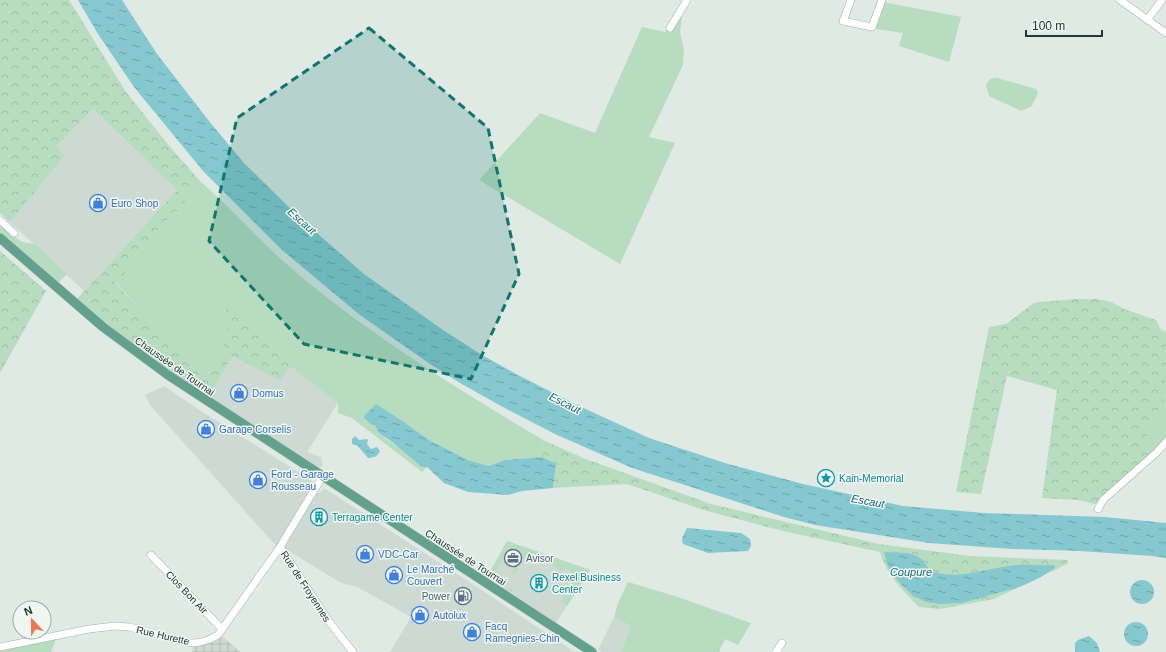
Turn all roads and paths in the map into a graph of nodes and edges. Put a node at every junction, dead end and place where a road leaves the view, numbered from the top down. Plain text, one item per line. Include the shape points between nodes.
1 (687, 0) edge
2 (851, 0) edge
3 (882, 0) edge
4 (1120, 0) edge
5 (1162, 0) edge
6 (1148, 19) junction
7 (670, 28) dead end
8 (1166, 33) edge
9 (0, 220) edge
10 (14, 233) dead end
11 (0, 238) edge
12 (0, 244) edge
13 (1166, 442) edge
14 (321, 479) junction
15 (1098, 509) dead end
16 (280, 547) junction
17 (151, 556) dead end
18 (222, 628) junction
19 (782, 643) dead end
20 (0, 647) edge
21 (353, 652) edge
22 (583, 652) edge
23 (592, 652) edge
24 (776, 652) edge

1 - 7 street
2 - 3 street via 843,21 872,27
4 - 6 street
5 - 6 street
6 - 8 street
9 - 10 street
11 - 14 main road, Chaussée de Tournai via 91,318 132,350
12 - 14 main road, Chaussée de Tournai via 116,344 165,379
13 - 15 street via 1103,500
14 - 16 street, Rue de Froyennes
14 - 22 main road, Chaussée de Tournai
14 - 23 main road, Chaussée de Tournai
16 - 18 street, Rue Hurette
16 - 21 street, Rue de Froyennes via 330,623
17 - 18 street, Clos Bon Air
18 - 20 street, Rue Hurette via 218,635 199,643 115,626
19 - 24 street

